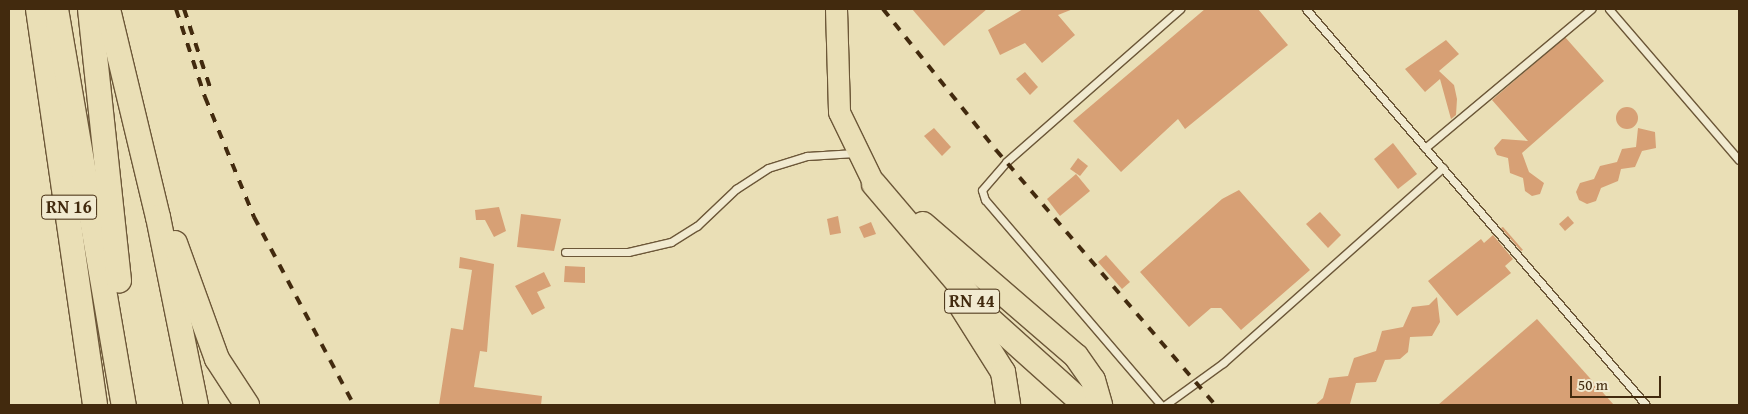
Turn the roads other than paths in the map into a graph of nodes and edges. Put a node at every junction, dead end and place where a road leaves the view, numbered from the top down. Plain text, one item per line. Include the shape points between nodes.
1 (38, 9) edge
2 (56, 9) edge
3 (73, 9) edge
4 (90, 9) edge
5 (108, 9) edge
6 (121, 9) edge
7 (836, 9) edge
8 (1180, 9) edge
9 (1306, 9) edge
10 (1590, 9) edge
11 (1609, 9) edge
12 (127, 88) junction
13 (1425, 148) junction
14 (856, 153) junction
15 (1739, 160) edge
16 (1443, 168) junction
17 (874, 184) junction
18 (92, 202) junction
19 (896, 206) junction
20 (158, 216) junction
21 (564, 252) dead end
22 (95, 405) edge
23 (124, 405) edge
24 (137, 405) edge
25 (196, 405) edge
26 (246, 405) edge
27 (1008, 405) edge
28 (1085, 405) edge
29 (1100, 405) edge
30 (1163, 405) edge
31 (1646, 405) edge

1 - 22 highway, RN 16
2 - 18 highway
3 - 18 highway
4 - 24 highway
5 - 12 highway
6 - 12 highway
7 - 14 main road, RN 44 via 837,97
8 - 30 lane via 1006,162 982,190 985,200
9 - 13 lane
10 - 13 lane
11 - 15 lane
12 - 20 highway
13 - 16 lane
14 - 17 main road, RN 44
14 - 21 lane via 807,156 768,168 736,190 697,226 671,242 628,252
16 - 30 lane via 1223,362
16 - 31 lane
17 - 19 highway, RN 44
17 - 27 highway via 994,353 1009,392
18 - 23 highway
19 - 28 highway, RN 44 via 976,305
19 - 29 highway via 1076,356 1093,380
20 - 25 highway
20 - 26 highway via 182,256 217,359

